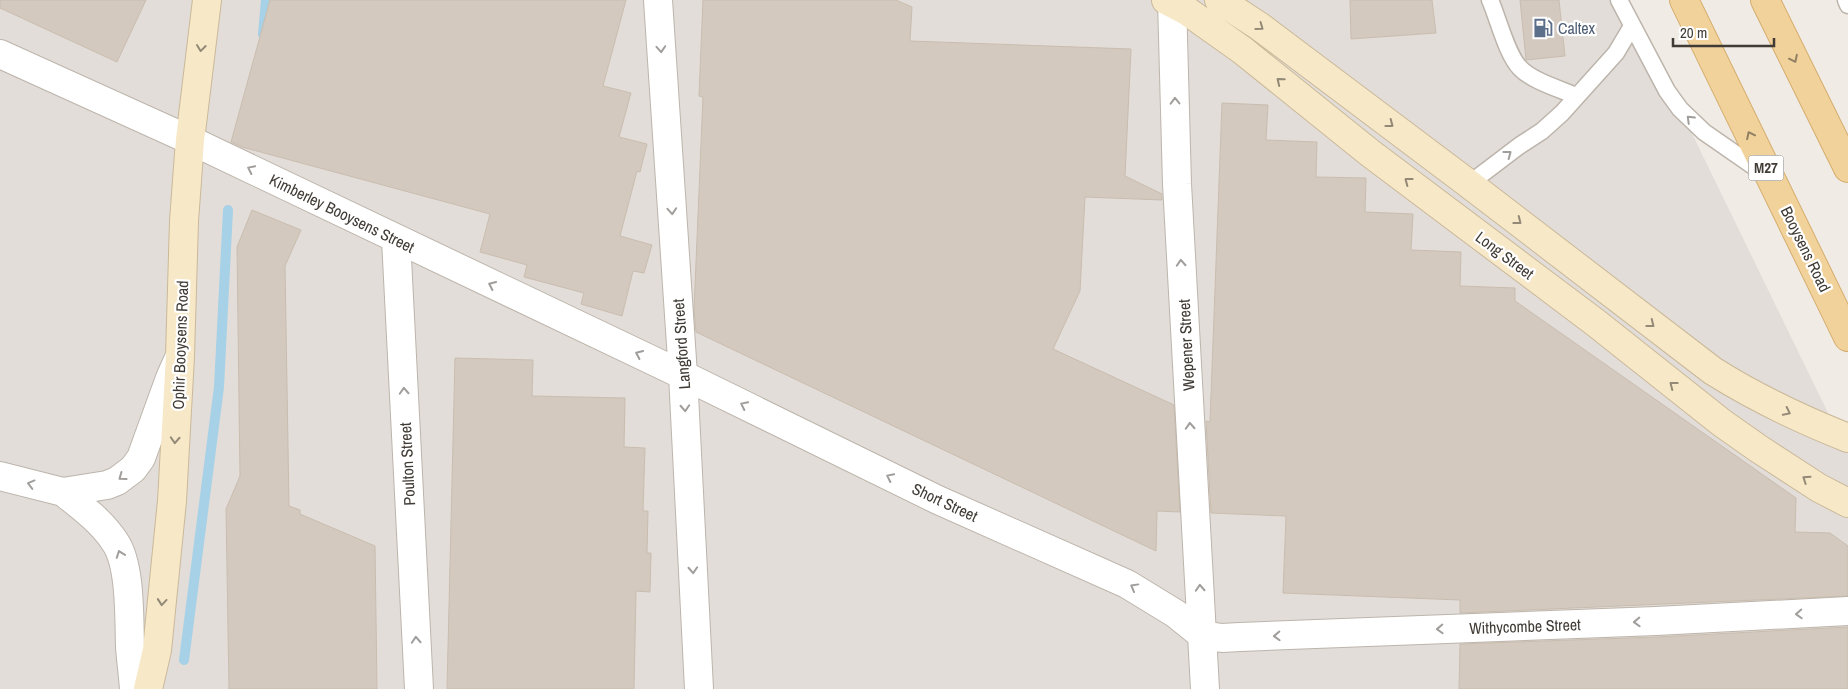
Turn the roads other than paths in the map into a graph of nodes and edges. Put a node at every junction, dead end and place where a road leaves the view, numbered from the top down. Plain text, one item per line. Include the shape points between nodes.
1 (207, 0) edge
2 (658, 0) edge
3 (1219, 0) edge
4 (1490, 0) edge
5 (1619, 0) edge
6 (1684, 0) edge
7 (1765, 0) edge
8 (1846, 0) edge
9 (1170, 1) edge
10 (1848, 5) edge
11 (1632, 26) junction
12 (0, 54) edge
13 (1576, 96) junction
14 (190, 140) junction
15 (1848, 168) edge
16 (1772, 179) junction
17 (1469, 184) junction
18 (396, 239) junction
19 (1596, 323) junction
20 (1848, 336) edge
21 (180, 356) junction
22 (683, 375) junction
23 (1848, 438) edge
24 (0, 476) edge
25 (63, 492) junction
26 (1848, 503) edge
27 (1848, 611) edge
28 (1202, 635) junction
29 (134, 689) edge
30 (148, 689) edge
31 (419, 689) edge
32 (699, 689) edge
33 (1205, 689) edge

1 -> 14 main road, Ophir Booysens Road
2 -> 22 street, Langford Street
3 -> 17 main road via 1259,26
4 - 13 lane via 1513,60 1521,70
5 - 11 lane
16 -> 6 main road, Booysens Road / M27
7 -> 15 main road
8 - 10 lane
19 -> 9 main road, Long Street via 1370,153 1242,50
28 -> 9 street, Wepener Street
11 - 13 lane via 1616,53
16 -> 11 lane via 1704,132 1680,109
12 - 14 street, Kimberley Booysens Street
17 -> 13 lane via 1542,131
18 -> 14 street, Kimberley Booysens Street
14 - 21 main road, Ophir Booysens Road
16 - 20 main road, Booysens Road / M27
17 - 19 main road via 1479,208 1496,229 1565,283
17 -> 23 main road via 1713,371 1753,396
22 -> 18 street, Kimberley Booysens Street
31 -> 18 street, Poulton Street
26 -> 19 main road, Long Street via 1818,488 1759,449
21 -> 25 street via 147,446 133,469 107,485
21 -> 30 main road, Ophir Booysens Road via 161,619
28 -> 22 street, Short Street via 1176,614 1127,584 938,500
22 -> 32 street, Langford Street
25 -> 24 street
29 -> 25 street via 129,608 120,551 92,515
27 -> 28 street, Withycombe Street via 1222,638
28 - 33 street, Wepener Street

